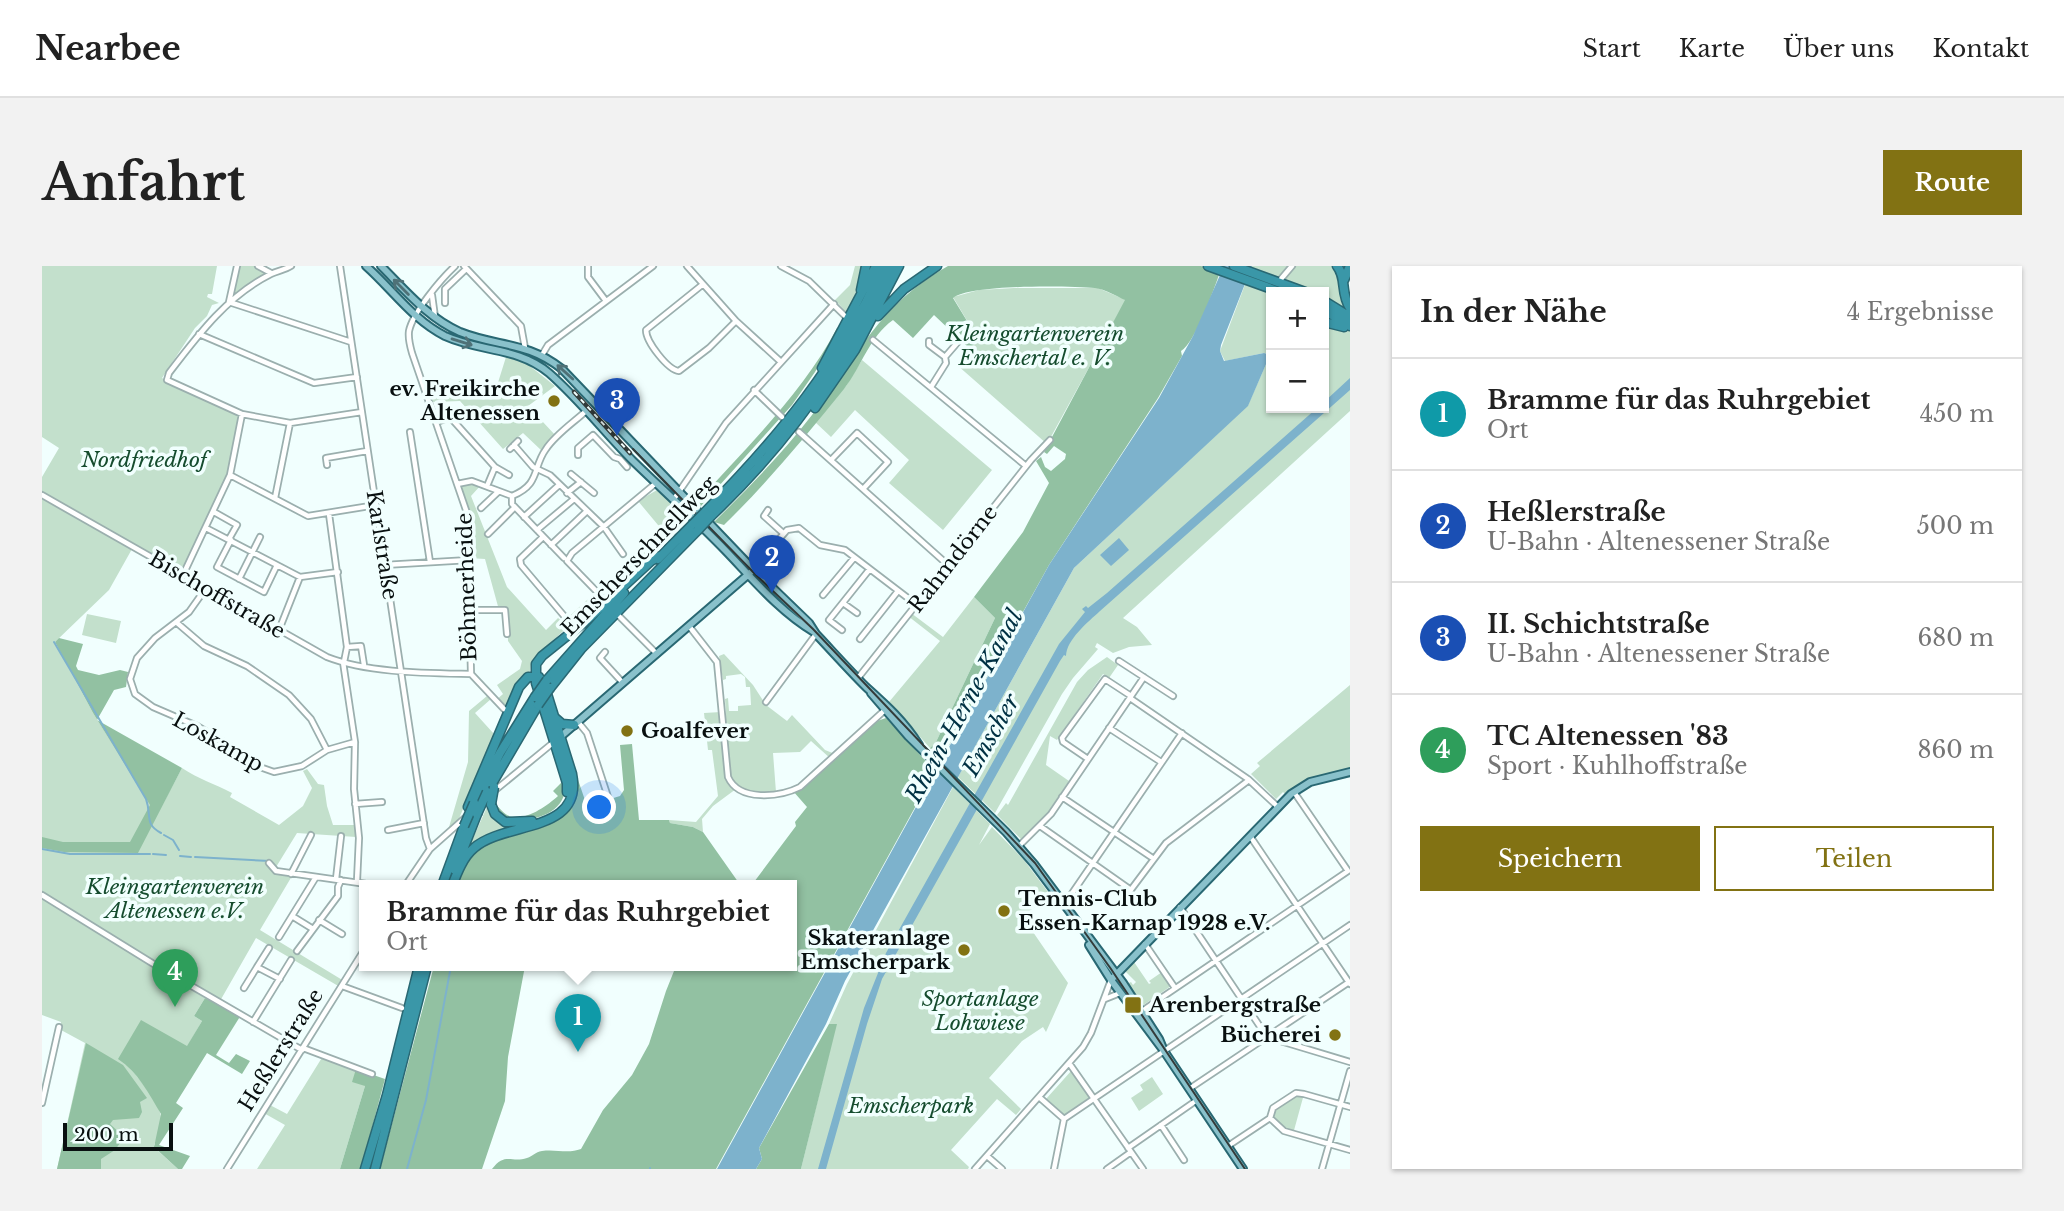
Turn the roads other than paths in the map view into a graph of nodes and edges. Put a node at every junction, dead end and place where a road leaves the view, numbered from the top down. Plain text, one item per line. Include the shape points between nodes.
1 (237, 266) edge
2 (258, 266) edge
3 (291, 266) edge
4 (341, 266) edge
5 (366, 266) edge
6 (381, 266) edge
7 (455, 266) edge
8 (588, 266) edge
9 (653, 266) edge
10 (687, 266) edge
11 (780, 266) edge
12 (866, 266) edge
13 (876, 266) edge
14 (884, 266) edge
15 (891, 266) edge
16 (899, 266) edge
17 (937, 266) edge
18 (1234, 266) edge
19 (1292, 266) edge
20 (1337, 266) edge
21 (1350, 266) edge
22 (465, 267) edge
23 (1211, 267) edge
24 (271, 273) junction
25 (1254, 278) junction
26 (1281, 279) dead end
27 (1343, 283) junction
28 (702, 285) junction
29 (1271, 287) edge
30 (1287, 287) edge
31 (432, 293) junction
32 (606, 301) junction
33 (229, 302) junction
34 (445, 303) dead end
35 (834, 304) junction
36 (1329, 304) edge
37 (422, 307) junction
38 (1350, 308) edge
39 (855, 309) junction
40 (1329, 313) edge
41 (416, 316) junction
42 (846, 317) dead end
43 (1350, 317) edge
44 (435, 318) junction
45 (736, 321) junction
46 (1329, 322) edge
47 (1350, 328) edge
48 (865, 332) junction
49 (199, 334) junction
50 (873, 340) dead end
51 (929, 341) dead end
52 (351, 342) junction
53 (958, 342) dead end
54 (509, 343) junction
55 (525, 348) junction
56 (503, 351) junction
57 (542, 355) junction
58 (945, 357) junction
59 (781, 362) junction
60 (535, 363) junction
61 (356, 377) junction
62 (931, 387) junction
63 (754, 390) junction
64 (586, 411) junction
65 (362, 412) junction
66 (242, 414) junction
67 (782, 417) dead end
68 (437, 422) junction
69 (290, 423) junction
70 (781, 431) junction
71 (410, 432) dead end
72 (799, 432) dead end
73 (1050, 440) dead end
74 (617, 444) junction
75 (514, 445) dead end
76 (608, 451) junction
77 (367, 452) junction
78 (578, 455) dead end
79 (831, 460) junction
80 (327, 465) dead end
81 (1026, 466) junction
82 (495, 467) junction
83 (627, 467) dead end
84 (538, 468) junction
85 (571, 474) dead end
86 (230, 475) junction
87 (509, 475) dead end
88 (581, 482) junction
89 (656, 482) junction
90 (457, 484) junction
91 (559, 485) junction
92 (488, 486) junction
93 (863, 489) junction
94 (498, 492) junction
95 (568, 493) junction
96 (594, 493) dead end
97 (42, 495) edge
98 (512, 496) junction
99 (676, 496) junction
100 (275, 498) junction
101 (574, 499) junction
102 (376, 505) junction
103 (515, 507) junction
104 (481, 508) dead end
105 (768, 510) dead end
106 (587, 511) junction
107 (214, 512) junction
108 (711, 513) junction
109 (329, 514) junction
110 (524, 516) junction
111 (604, 527) junction
112 (695, 527) junction
113 (206, 528) junction
114 (537, 531) junction
115 (783, 533) junction
116 (488, 534) dead end
117 (260, 537) dead end
118 (543, 537) junction
119 (230, 540) junction
120 (551, 545) junction
121 (253, 553) junction
122 (623, 554) dead end
123 (660, 556) junction
124 (854, 558) junction
125 (566, 559) junction
126 (469, 560) junction
127 (430, 562) junction
128 (277, 565) junction
129 (384, 565) junction
130 (948, 565) junction
131 (869, 570) junction
132 (338, 572) junction
133 (751, 572) junction
134 (183, 575) junction
135 (300, 578) junction
136 (239, 579) junction
137 (206, 588) junction
138 (898, 591) junction
139 (600, 595) dead end
140 (823, 595) dead end
141 (844, 603) junction
142 (916, 605) junction
143 (470, 610) junction
144 (617, 613) dead end
145 (857, 613) dead end
146 (565, 617) dead end
147 (176, 622) junction
148 (689, 625) junction
149 (279, 630) junction
150 (842, 630) dead end
151 (507, 634) dead end
152 (816, 634) junction
153 (860, 639) dead end
154 (347, 647) junction
155 (605, 652) dead end
156 (657, 654) junction
157 (1119, 660) dead end
158 (343, 662) junction
159 (364, 665) junction
160 (401, 670) junction
161 (471, 674) junction
162 (534, 676) junction
163 (1144, 677) junction
164 (858, 678) junction
165 (623, 683) junction
166 (549, 684) junction
167 (1173, 695) dead end
168 (1130, 697) junction
169 (537, 701) junction
170 (766, 702) dead end
171 (887, 708) junction
172 (503, 709) dead end
173 (554, 718) junction
174 (576, 724) junction
175 (1109, 728) junction
176 (1182, 733) junction
177 (558, 739) junction
178 (355, 742) junction
179 (327, 750) junction
180 (1088, 759) junction
181 (1161, 762) junction
182 (1350, 772) edge
183 (1249, 780) junction
184 (490, 789) junction
185 (1294, 792) junction
186 (1062, 797) junction
187 (382, 802) dead end
188 (610, 803) dead end
189 (355, 804) junction
190 (471, 805) junction
191 (1278, 807) junction
192 (424, 823) junction
193 (1040, 826) junction
194 (388, 830) dead end
195 (1114, 832) junction
196 (311, 835) dead end
197 (341, 836) dead end
198 (1250, 836) junction
199 (1018, 846) junction
200 (430, 849) junction
201 (1154, 859) junction
202 (269, 863) dead end
203 (1093, 863) junction
204 (291, 874) junction
205 (316, 877) junction
206 (339, 880) junction
207 (409, 880) edge
208 (444, 880) edge
209 (453, 880) edge
210 (454, 880) edge
211 (357, 881) joint
212 (1131, 890) junction
213 (42, 895) edge
214 (1127, 895) dead end
215 (1064, 905) junction
216 (1297, 906) junction
217 (1180, 907) junction
218 (292, 916) junction
219 (319, 919) junction
220 (1350, 925) edge
221 (313, 929) junction
222 (342, 934) dead end
223 (279, 937) dead end
224 (1145, 943) junction
225 (1323, 944) junction
226 (269, 948) dead end
227 (297, 951) dead end
228 (359, 959) edge
229 (291, 960) dead end
230 (1216, 961) junction
231 (257, 967) junction
232 (418, 971) edge
233 (426, 971) edge
234 (1113, 977) junction
235 (280, 979) junction
236 (1349, 983) edge
237 (342, 986) junction
238 (244, 988) dead end
239 (1175, 988) junction
240 (1120, 993) junction
241 (1104, 999) junction
242 (1242, 999) junction
243 (402, 1008) dead end
244 (1142, 1011) junction
245 (253, 1022) junction
246 (58, 1027) dead end
247 (1268, 1037) junction
248 (303, 1049) junction
249 (1164, 1051) junction
250 (1350, 1062) edge
251 (1069, 1063) junction
252 (1350, 1070) edge
253 (372, 1074) dead end
254 (1189, 1089) junction
255 (1039, 1097) junction
256 (1094, 1098) junction
257 (1197, 1100) junction
258 (42, 1103) edge
259 (1340, 1104) junction
260 (1350, 1107) edge
261 (1270, 1118) junction
262 (1065, 1119) junction
263 (1161, 1125) junction
264 (1329, 1144) junction
265 (1228, 1146) junction
266 (1130, 1150) junction
267 (1350, 1150) edge
268 (987, 1156) junction
269 (1184, 1160) dead end
270 (227, 1169) edge
271 (365, 1169) edge
272 (375, 1169) edge
273 (975, 1169) edge
274 (1002, 1169) edge
275 (1054, 1169) edge
276 (1107, 1169) edge
277 (1143, 1169) edge
278 (1243, 1169) edge
279 (1322, 1169) edge

1 - 33 street
2 - 24 street
3 - 24 street
4 - 52 street, Karlstraße
5 - 41 main road
37 -> 6 main road
7 - 31 street, Böhmerheide
8 - 32 street via 588,276
9 - 32 street
10 - 28 street
11 - 35 street via 809,281
12 - 39 highway
13 - 39 highway
14 - 70 highway, Emscherschnellweg via 845,342
15 - 108 highway, Emscherschnellweg via 851,343 814,399 774,449
16 - 48 highway
17 - 48 highway via 904,289
18 - 25 highway
19 - 26 street
20 - 27 highway
21 - 27 highway
22 - 34 street via 445,289
22 - 55 street via 521,326
23 - 25 highway
24 - 33 street
25 - 29 highway
25 - 30 highway
27 - 38 highway
28 - 45 street
28 - 45 street via 646,330 646,337 670,369 679,371 695,360
31 - 37 street, Böhmerheide
31 - 44 street
32 - 57 street via 548,345
33 - 49 street
33 - 52 street
35 - 42 street
35 - 59 street
36 - 43 highway
37 - 41 street, Böhmerheide
37 - 44 main road
39 - 70 highway
40 - 47 highway
41 -> 56 main road via 454,340
41 - 68 street, Böhmerheide via 410,344
44 - 54 main road via 463,333
45 - 59 street
46 - 47 highway
48 - 108 highway via 801,426 730,504
49 - 61 street via 314,383
49 - 66 street via 167,378
50 - 62 street
51 - 58 street
52 - 61 street, Karlstraße
53 - 58 street
54 - 55 main road
54 - 56 main road
55 - 57 main road
56 - 60 main road
57 - 60 main road
99 -> 57 main road via 574,380
58 - 62 street
59 - 63 street
60 - 64 main road
61 - 65 street, Karlstraße
62 - 81 street
63 - 67 street
63 - 99 street
64 - 74 main road
64 - 84 street via 546,449
65 - 69 street
65 - 77 street, Karlstraße
66 - 69 street
66 - 86 street
68 - 82 street via 450,418
68 - 90 street, Böhmerheide
69 - 100 street
70 - 108 highway, Emscherschnellweg
71 - 127 street
72 - 79 street
73 - 81 street, Rahmdörne
74 - 76 street
74 - 89 main road
75 - 84 street
76 - 78 street via 593,435 578,448
76 - 83 street
77 - 80 street via 326,458
77 - 102 street, Karlstraße
79 - 93 street
79 - 93 street via 857,433 888,462
81 - 130 street, Rahmdörne
82 - 87 street
82 - 92 street
84 - 91 street
84 - 98 street via 530,484
85 - 88 street
86 - 100 street
86 - 107 street
88 - 95 street
88 - 96 street
89 - 99 main road
89 - 111 street
90 - 92 street via 472,481
90 - 126 street, Böhmerheide via 467,513
91 - 95 street
91 - 110 street
92 - 94 street
93 - 130 street
94 - 98 street
94 - 104 street
95 - 101 street
97 - 134 street, Bischoffstraße
98 - 103 street
99 - 133 main road
100 - 109 street via 309,516
101 - 106 street
101 - 114 street
102 - 109 street
102 - 129 street, Karlstraße
103 - 110 street
103 - 116 street
105 - 115 street via 764,516
106 - 111 street
106 - 120 street
107 - 113 street
107 - 119 street via 237,524
108 - 112 highway, Emscherschnellweg, bridge
109 - 132 street
110 - 114 street
111 - 122 street
111 - 125 street
112 - 123 highway, Emscherschnellweg
112 - 166 highway, Emscherschnellweg
113 - 119 street
113 - 134 street
114 - 118 street
115 - 124 street via 799,528 820,545 841,548
115 - 133 street
117 - 121 street
118 - 120 street
118 - 146 street via 520,559 521,565
119 - 121 street
119 - 136 street via 217,567
120 - 125 street
121 - 128 street
121 - 136 street
123 - 162 highway via 542,656
123 - 166 highway, Emscherschnellweg via 607,611
124 - 131 street
124 - 140 street
125 - 139 street
126 - 127 street
126 - 143 street, Böhmerheide
127 - 129 street
128 - 135 street
128 - 136 street via 264,592
129 - 160 street, Karlstraße
130 - 142 street, Rahmdörne
131 - 138 street
131 - 141 street
132 - 135 street
132 - 154 street
133 - 148 main road
133 - 152 main road
134 - 137 street, Bischoffstraße
135 - 149 street
137 - 147 street, Loskamp
137 - 149 street, Bischoffstraße
138 - 142 street
138 - 153 street
141 - 145 street
141 - 150 street via 829,620
142 - 164 street, Rahmdörne
143 - 151 street via 506,610
143 - 161 street, Böhmerheide
144 - 156 street
147 - 179 street via 204,646 247,666 289,695 312,719
147 - 179 street, Loskamp via 151,642 134,664 130,684 141,700 197,726 257,766 274,772 302,766
148 - 156 main road
148 - 171 street via 716,662 728,777 740,792 753,795 800,787
149 - 158 street, Bischoffstraße
152 - 164 main road
152 - 170 street
154 - 158 street
154 - 159 street via 360,646
155 - 165 street via 600,658
156 - 165 main road
157 - 163 street
158 - 159 street, Bischoffstraße
158 - 178 street
159 - 160 street, Bischoffstraße
160 - 161 street, Bischoffstraße
160 - 192 street, Karlstraße
161 - 172 street, Böhmerheide
162 - 173 highway via 542,680
162 - 177 highway
162 - 190 highway via 519,687
163 - 167 street
163 - 168 street
164 - 171 main road
165 - 174 main road
166 - 169 highway, Emscherschnellweg, bridge
168 - 175 street
168 - 176 street
168 - 180 street via 1105,679 1062,738
169 - 184 highway, Emscherschnellweg
169 - 190 highway, Emscherschnellweg
171 - 199 main road
173 - 174 highway via 562,724
173 - 177 highway
174 - 177 main road
174 - 188 street via 587,733
175 - 180 street
175 - 181 street
176 - 181 street
176 - 183 street
177 - 184 highway, bridge via 568,786 556,810 541,819 510,823 498,818
177 - 200 street
177 - 210 highway via 573,780 565,808 549,821 482,842 467,856
178 - 179 street, Loskamp
178 - 189 street
180 - 186 street
181 - 195 street
182 - 185 main road via 1310,782
183 - 191 street
183 - 201 street via 1167,843
184 - 209 highway, Emscherschnellweg, bridge
185 - 191 main road
185 - 216 street via 1348,871
186 - 193 street
186 - 195 street
187 - 189 street
189 - 211 street
190 - 208 highway, Emscherschnellweg, bridge
191 - 198 main road
192 - 194 street
192 - 200 street, Karlstraße
193 - 199 street
193 - 203 street
195 - 201 street
195 - 203 street
196 - 204 street
197 - 206 street
198 - 216 street
198 - 217 main road
199 - 215 main road
200 - 207 street
201 - 212 street
202 - 204 street via 276,872
203 - 212 street
203 - 215 street
204 - 205 street
205 - 206 street
205 - 218 street
206 - 211 street
206 - 219 street via 338,896
212 - 214 street
213 - 245 street
215 - 234 main road
216 - 225 street
216 - 230 street
217 - 224 main road
217 - 230 street
218 - 221 street
218 - 223 street
219 - 221 street
219 - 222 street
220 - 225 street
221 - 227 street
224 - 234 main road
224 - 239 street
225 - 236 street
225 - 242 street
226 - 231 street
228 - 237 street, Heßlerstraße
229 - 235 street
230 - 239 street
230 - 242 street
231 - 235 street
231 - 238 street
232 - 271 highway
233 - 272 highway
234 - 240 main road
234 - 241 street
234 - 244 main road
235 - 245 street
236 - 247 street
237 - 243 street
237 - 248 street, Heßlerstraße
239 - 244 street
240 - 241 street
240 - 249 main road
241 - 251 street via 1088,1039
242 - 247 street
242 - 249 street
244 - 249 main road
245 - 248 street
246 - 258 street
247 - 250 street
247 - 254 street
248 - 253 street
248 - 270 street, Heßlerstraße
249 - 254 main road
249 - 256 street
251 - 255 street
251 - 256 street
252 - 259 street
254 - 257 main road
255 - 262 street
255 - 268 street
256 - 262 street
256 - 266 street
257 - 263 street
257 - 265 main road
259 - 260 street
259 - 261 street via 1300,1093 1273,1108
259 - 264 street
261 - 264 street via 1283,1131
261 - 265 street
262 - 275 street
263 - 266 street
263 - 269 street
264 - 267 street
264 - 279 street
265 - 278 main road
266 - 276 street
266 - 277 street
268 - 273 street
268 - 274 street

